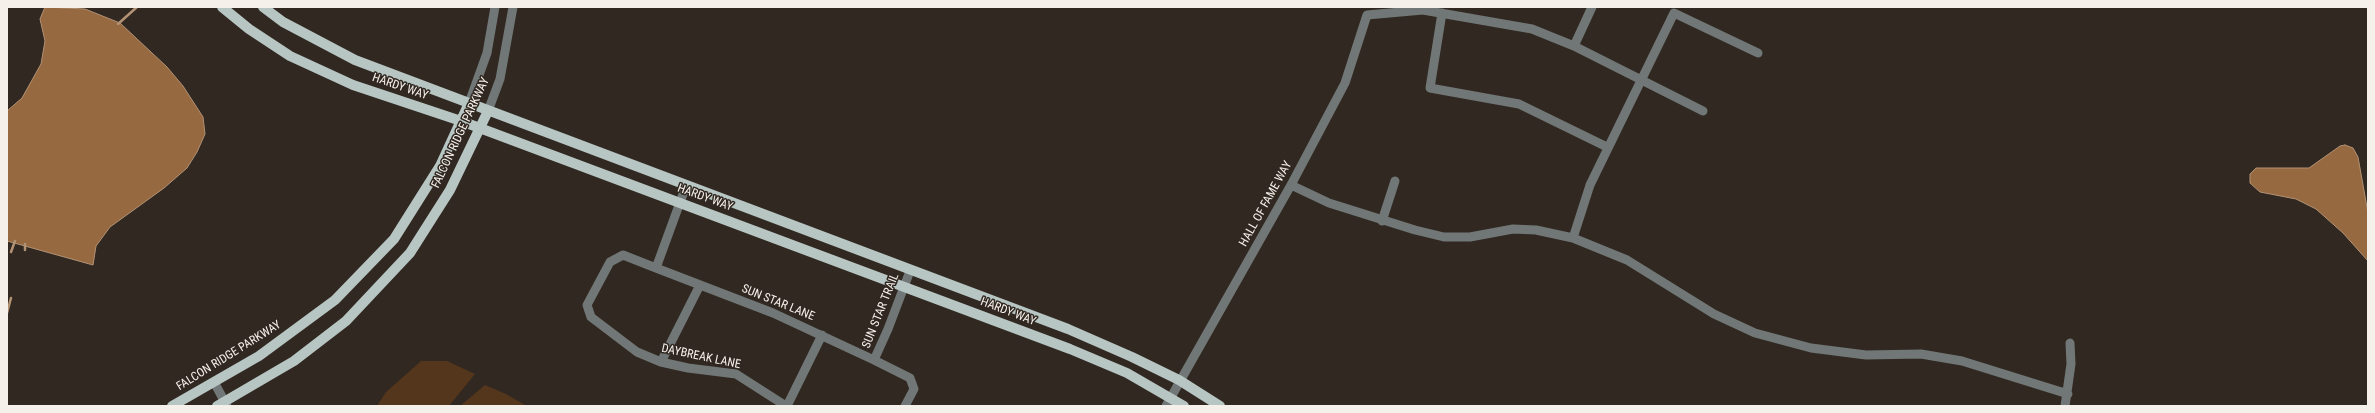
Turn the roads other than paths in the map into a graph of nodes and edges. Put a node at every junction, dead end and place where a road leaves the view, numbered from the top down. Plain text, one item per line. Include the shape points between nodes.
1 (222, 7) edge
2 (263, 7) edge
3 (495, 7) edge
4 (513, 7) edge
5 (1592, 7) edge
6 (1442, 13) junction
7 (1574, 46) junction
8 (1758, 53) dead end
9 (1642, 79) junction
10 (469, 103) junction
11 (488, 111) junction
12 (1704, 111) dead end
13 (461, 121) junction
14 (480, 129) junction
15 (1607, 147) junction
16 (1395, 181) dead end
17 (1291, 185) junction
18 (686, 186) junction
19 (680, 203) junction
20 (1382, 220) junction
21 (1573, 238) junction
22 (656, 268) junction
23 (910, 271) junction
24 (700, 285) junction
25 (904, 286) junction
26 (591, 317) joint
27 (822, 335) junction
28 (2070, 343) dead end
29 (874, 360) junction
30 (661, 362) junction
31 (1179, 380) junction
32 (214, 382) junction
33 (2068, 394) junction
34 (1168, 402) edge
35 (223, 404) edge
36 (172, 406) edge
37 (786, 406) edge
38 (905, 406) edge
39 (1184, 406) edge
40 (1220, 406) edge
41 (2065, 406) edge

1 - 13 main road, HARDY WAY via 249,29 290,56 353,85
2 - 10 main road, HARDY WAY via 284,22 356,60
3 - 10 street, FALCON RIDGE PARKWAY via 487,53
4 - 11 street, FALCON RIDGE PARKWAY via 500,78
5 - 7 street
6 - 7 street via 1532,29
6 - 15 street via 1430,88 1519,104
6 - 17 street, HALL OF FAME WAY via 1423,10 1367,15 1345,83
7 - 9 street
8 - 9 street via 1674,13
9 - 12 street
9 - 15 street
10 - 11 main road, HARDY WAY
10 - 13 main road, FALCON RIDGE PARKWAY
11 - 14 main road, FALCON RIDGE PARKWAY
11 - 18 main road, HARDY WAY
13 - 14 main road, HARDY WAY
13 - 32 main road, FALCON RIDGE PARKWAY via 440,166 394,240 335,300 264,352
14 - 19 main road, HARDY WAY
14 - 35 main road, FALCON RIDGE PARKWAY via 450,190 405,259 346,322 294,361
15 - 21 street via 1590,185
16 - 20 street
17 - 20 street via 1329,203
17 - 31 street, HALL OF FAME WAY
18 - 19 street
18 - 23 main road, HARDY WAY
19 - 22 street
19 - 25 main road, HARDY WAY
20 - 21 street via 1444,237 1470,237 1513,229 1536,230
21 - 33 street via 1627,260 1714,314 1755,333 1811,348 1866,355 1921,354 1962,361
22 - 24 street, SUN STAR LANE
22 - 26 street, SUN STAR LANE via 622,256 610,262 587,304
23 - 25 street, SUN STAR TRAIL
23 - 31 main road, HARDY WAY via 1068,329
24 - 27 street, SUN STAR LANE
24 - 30 street
25 - 29 street, SUN STAR TRAIL
25 - 34 main road, HARDY WAY via 1127,373
26 - 30 street, DAYBREAK LANE via 637,352
27 - 29 street, SUN STAR LANE
27 - 37 street
28 - 33 street
29 - 38 street, SUN STAR LANE via 910,378 914,390
30 - 37 street, DAYBREAK LANE via 736,374
31 - 34 street, HALL OF FAME WAY
31 - 40 main road, HARDY WAY
32 - 35 street
32 - 36 main road, FALCON RIDGE PARKWAY
33 - 41 street
34 - 39 main road, HARDY WAY

